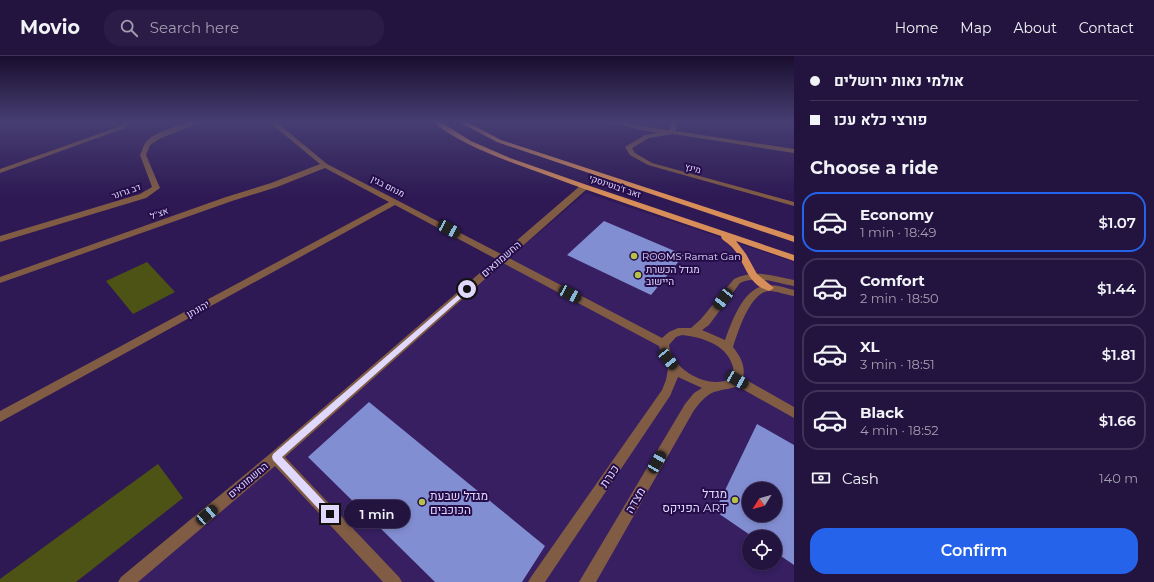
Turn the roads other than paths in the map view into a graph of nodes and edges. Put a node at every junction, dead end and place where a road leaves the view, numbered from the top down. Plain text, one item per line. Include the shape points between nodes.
1 (71, 146) edge
2 (147, 146) edge
3 (299, 146) edge
4 (477, 146) edge
5 (513, 146) edge
6 (629, 146) edge
7 (760, 146) edge
8 (794, 151) edge
9 (324, 165) junction
10 (0, 171) edge
11 (584, 187) junction
12 (396, 201) junction
13 (794, 204) edge
14 (714, 231) junction
15 (0, 239) edge
16 (794, 239) edge
17 (503, 258) junction
18 (794, 258) edge
19 (752, 275) junction
20 (0, 280) edge
21 (794, 283) edge
22 (769, 288) junction
23 (794, 293) edge
24 (693, 332) junction
25 (664, 344) junction
26 (727, 348) junction
27 (674, 368) junction
28 (737, 380) junction
29 (716, 386) junction
30 (794, 413) edge
31 (0, 417) edge
32 (276, 457) junction
33 (126, 582) edge
34 (394, 582) edge
35 (536, 582) edge
36 (587, 582) edge

1 - 10 street
2 - 15 street, דב גרונר via 143,155 156,188 143,196
3 - 9 street, מנחם בגין
4 - 11 main road, זאב ז'בוטינסקי
5 - 16 main road, זאב ז'בוטינסקי
6 - 13 street, מינץ via 628,150 637,158 670,171
7 - 8 street
9 - 12 street, מנחם בגין
9 - 20 street, אצ"ל via 274,185
11 - 14 main road, זאב ז'בוטינסקי
11 - 17 street, החשמונאים
12 - 17 street, מנחם בגין
12 - 31 street, יהונתן
14 - 18 main road, זאב ז'בוטינסקי
14 - 19 main road via 738,248
17 - 25 street, מנחם בגין
17 - 32 street, החשמונאים
19 - 21 street
19 - 22 main road
19 - 24 street via 737,281 705,322
22 - 23 street
22 - 26 street via 757,291 739,316
24 - 25 street via 674,333 667,337
24 - 26 street via 711,338
25 - 27 street via 664,351
26 - 28 street via 739,365 740,373
27 - 29 street via 696,382
27 - 35 street, כנרת via 666,393
28 - 29 street
28 - 30 street
29 - 36 street, מצדה via 698,396 689,408
32 - 33 street, החשמונאים
32 - 34 street

